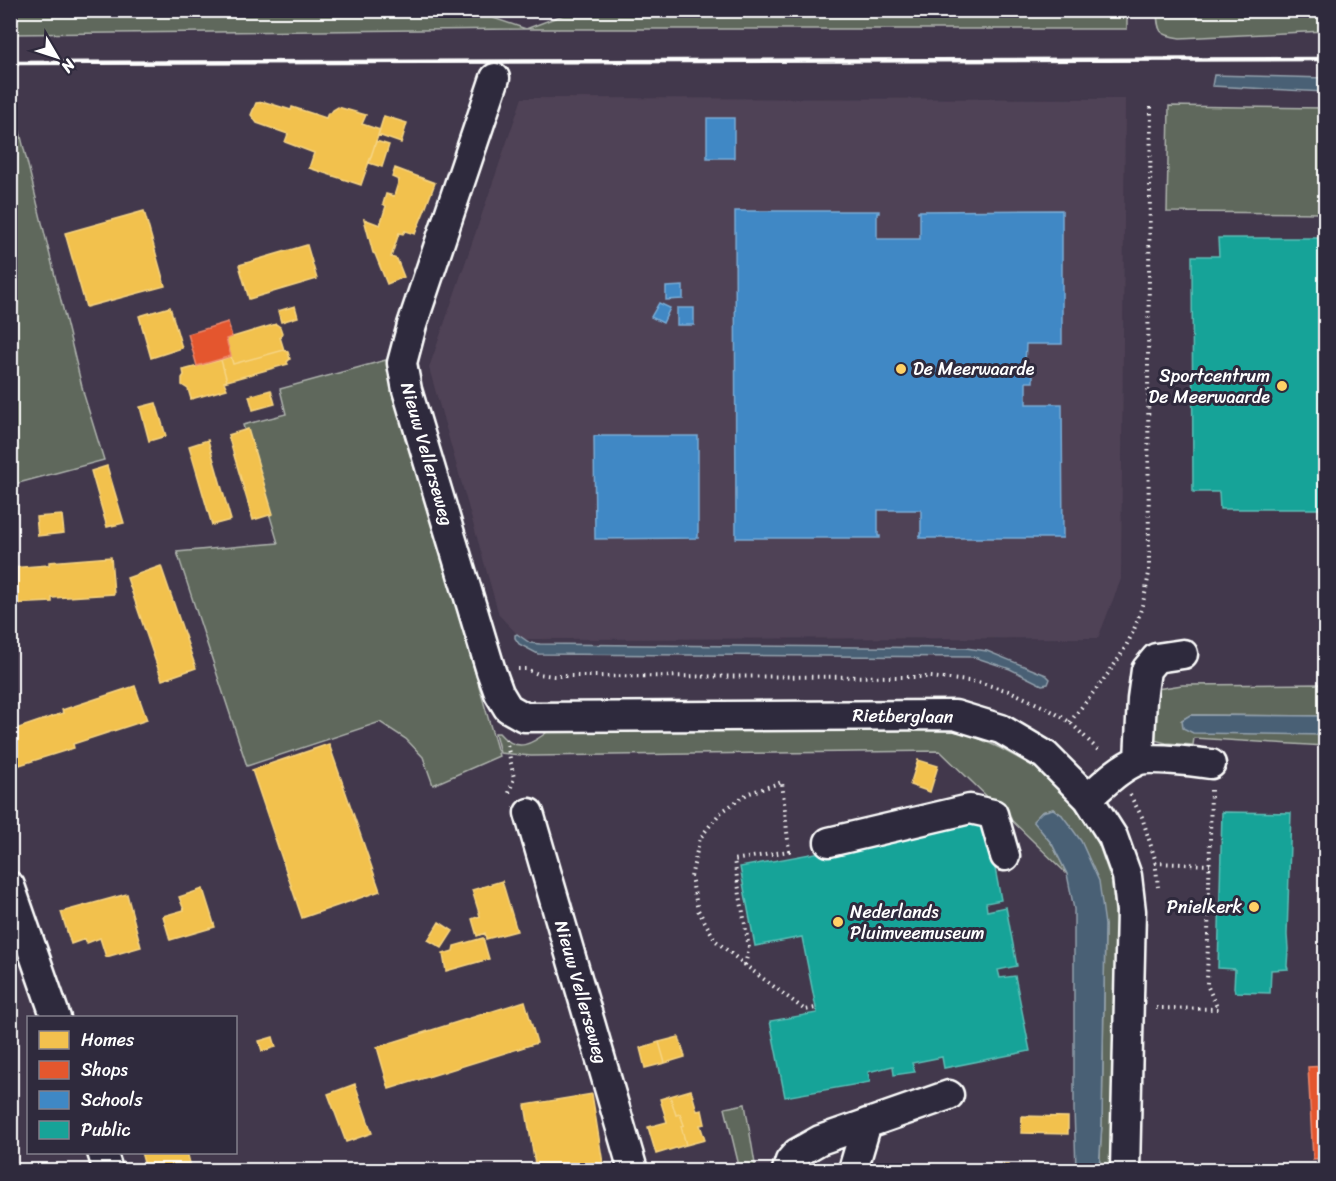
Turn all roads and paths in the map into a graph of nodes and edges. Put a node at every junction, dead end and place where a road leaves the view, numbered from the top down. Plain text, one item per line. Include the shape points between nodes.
1 (495, 78) dead end
2 (1151, 107) dead end
3 (1183, 654) dead end
4 (516, 713) junction
5 (1070, 722) dead end
6 (1139, 760) junction
7 (1211, 764) joint
8 (509, 793) dead end
9 (1088, 798) junction
10 (529, 813) dead end
11 (829, 842) dead end
12 (1005, 856) dead end
13 (1155, 862) dead end
14 (1210, 865) junction
15 (10, 886) edge
16 (745, 965) junction
17 (816, 1008) dead end
18 (1156, 1008) dead end
19 (56, 1016) edge
20 (950, 1095) dead end
21 (867, 1123) junction
22 (103, 1154) edge
23 (108, 1170) edge
24 (633, 1170) edge
25 (787, 1170) edge
26 (854, 1170) edge
27 (1125, 1170) edge

1 - 4 street, Nieuw Vellerseweg via 402,363 491,671 499,693
2 - 5 path via 1149,573 1144,602 1128,643
3 - 6 street via 1156,658 1146,670
4 - 8 path via 504,730 514,778
4 - 9 street, Rietberglaan via 955,715 1001,729 1045,754
6 - 7 street
6 - 9 street
7 - 14 path
9 - 27 street, Rietberglaan via 1113,837 1127,876 1131,911
10 - 24 street, Nieuw Vellerseweg
11 - 12 street via 970,809 993,814
13 - 14 path
14 - 18 path via 1208,985 1218,1009
15 - 19 street
16 - 16 path via 749,948 734,860 789,851 782,782 747,794 720,813 700,838 691,877 698,910 716,941
16 - 17 path via 805,1010
20 - 21 street
21 - 25 street via 806,1147 790,1161
21 - 26 street
22 - 23 street

